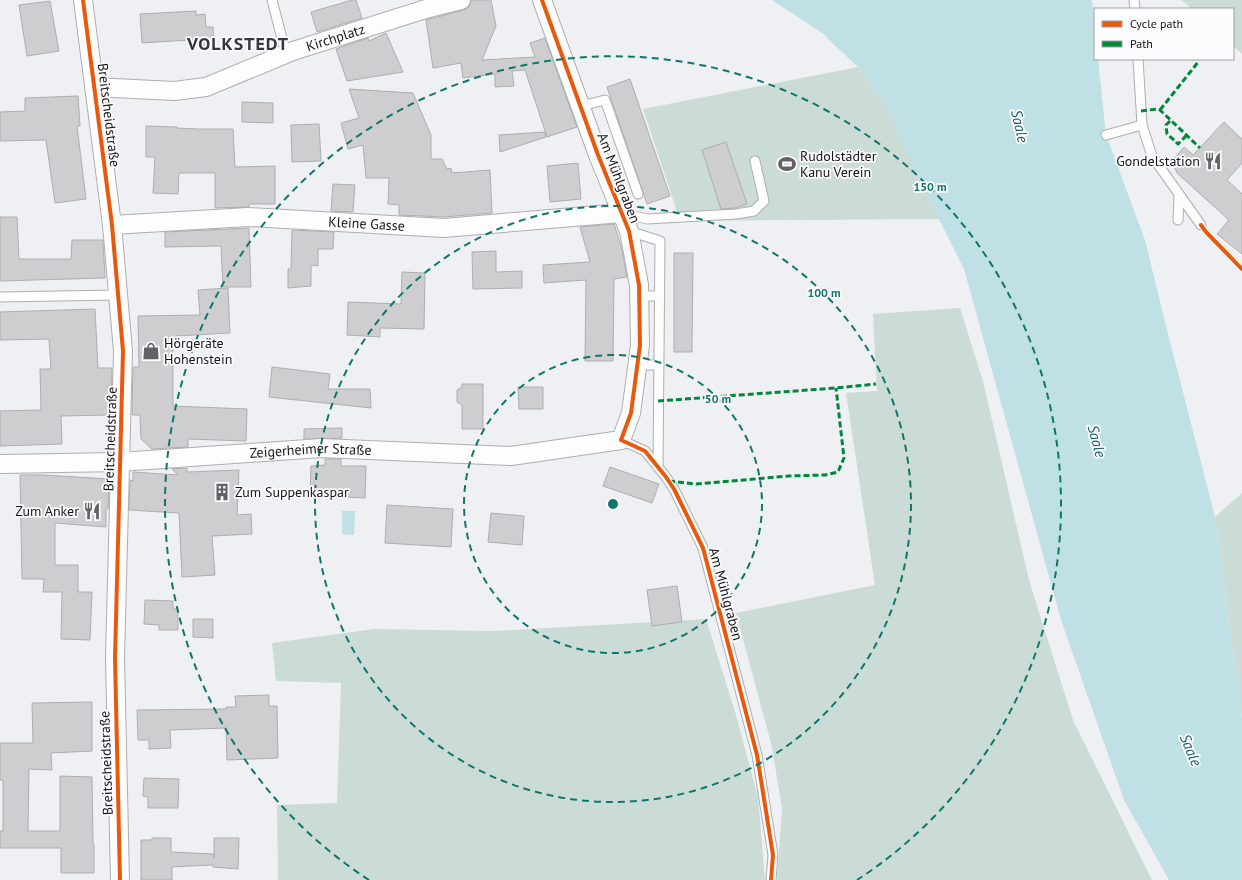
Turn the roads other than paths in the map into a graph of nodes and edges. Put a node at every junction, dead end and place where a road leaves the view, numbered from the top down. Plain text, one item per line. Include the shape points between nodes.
1 (83, 0) edge
2 (272, 0) edge
3 (460, 0) edge
4 (542, 0) edge
5 (286, 54) junction
6 (1138, 60) edge
7 (94, 87) junction
8 (581, 106) junction
9 (1142, 125) junction
10 (1106, 135) dead end
11 (755, 161) dead end
12 (638, 194) dead end
13 (1179, 196) junction
14 (621, 213) junction
15 (1178, 220) dead end
16 (112, 225) junction
17 (1201, 225) dead end
18 (629, 231) junction
19 (118, 295) junction
20 (639, 296) junction
21 (660, 296) junction
22 (0, 297) edge
23 (637, 365) junction
24 (659, 365) junction
25 (621, 440) junction
26 (120, 462) junction
27 (0, 464) edge
28 (658, 467) junction
29 (120, 880) edge
30 (772, 880) edge

1 - 7 street, Breitscheidstraße
2 - 5 lane
3 - 5 street, Kirchplatz
4 - 8 street, Am Mühlgraben
5 - 7 street, Kirchplatz via 206,87 174,90
6 - 9 lane
7 - 16 street, Breitscheidstraße
8 - 12 lane via 605,100
8 - 14 street, Am Mühlgraben
9 - 10 lane
9 - 13 lane via 1152,156
11 - 14 lane via 764,201 754,211 647,219
13 - 15 lane
13 - 17 lane
14 - 16 street, Kleine Gasse via 444,228 248,217
14 - 18 street, Am Mühlgraben
16 - 19 street, Breitscheidstraße
18 - 20 street, Am Mühlgraben
18 - 21 lane via 660,241
19 - 22 lane
19 - 26 street, Breitscheidstraße via 123,350
20 - 21 lane
20 - 23 street, Am Mühlgraben via 640,346
21 - 24 lane
23 - 24 lane
23 - 25 street, Am Mühlgraben via 630,413
24 - 28 lane
25 - 26 street, Zeigerheimer Straße via 511,456 322,448
25 - 28 lane, Am Mühlgraben via 645,452
26 - 27 street, Zeigerheimer Straße
26 - 29 street, Breitscheidstraße via 115,658
28 - 30 lane, Am Mühlgraben via 674,489 703,548 757,755 773,855

